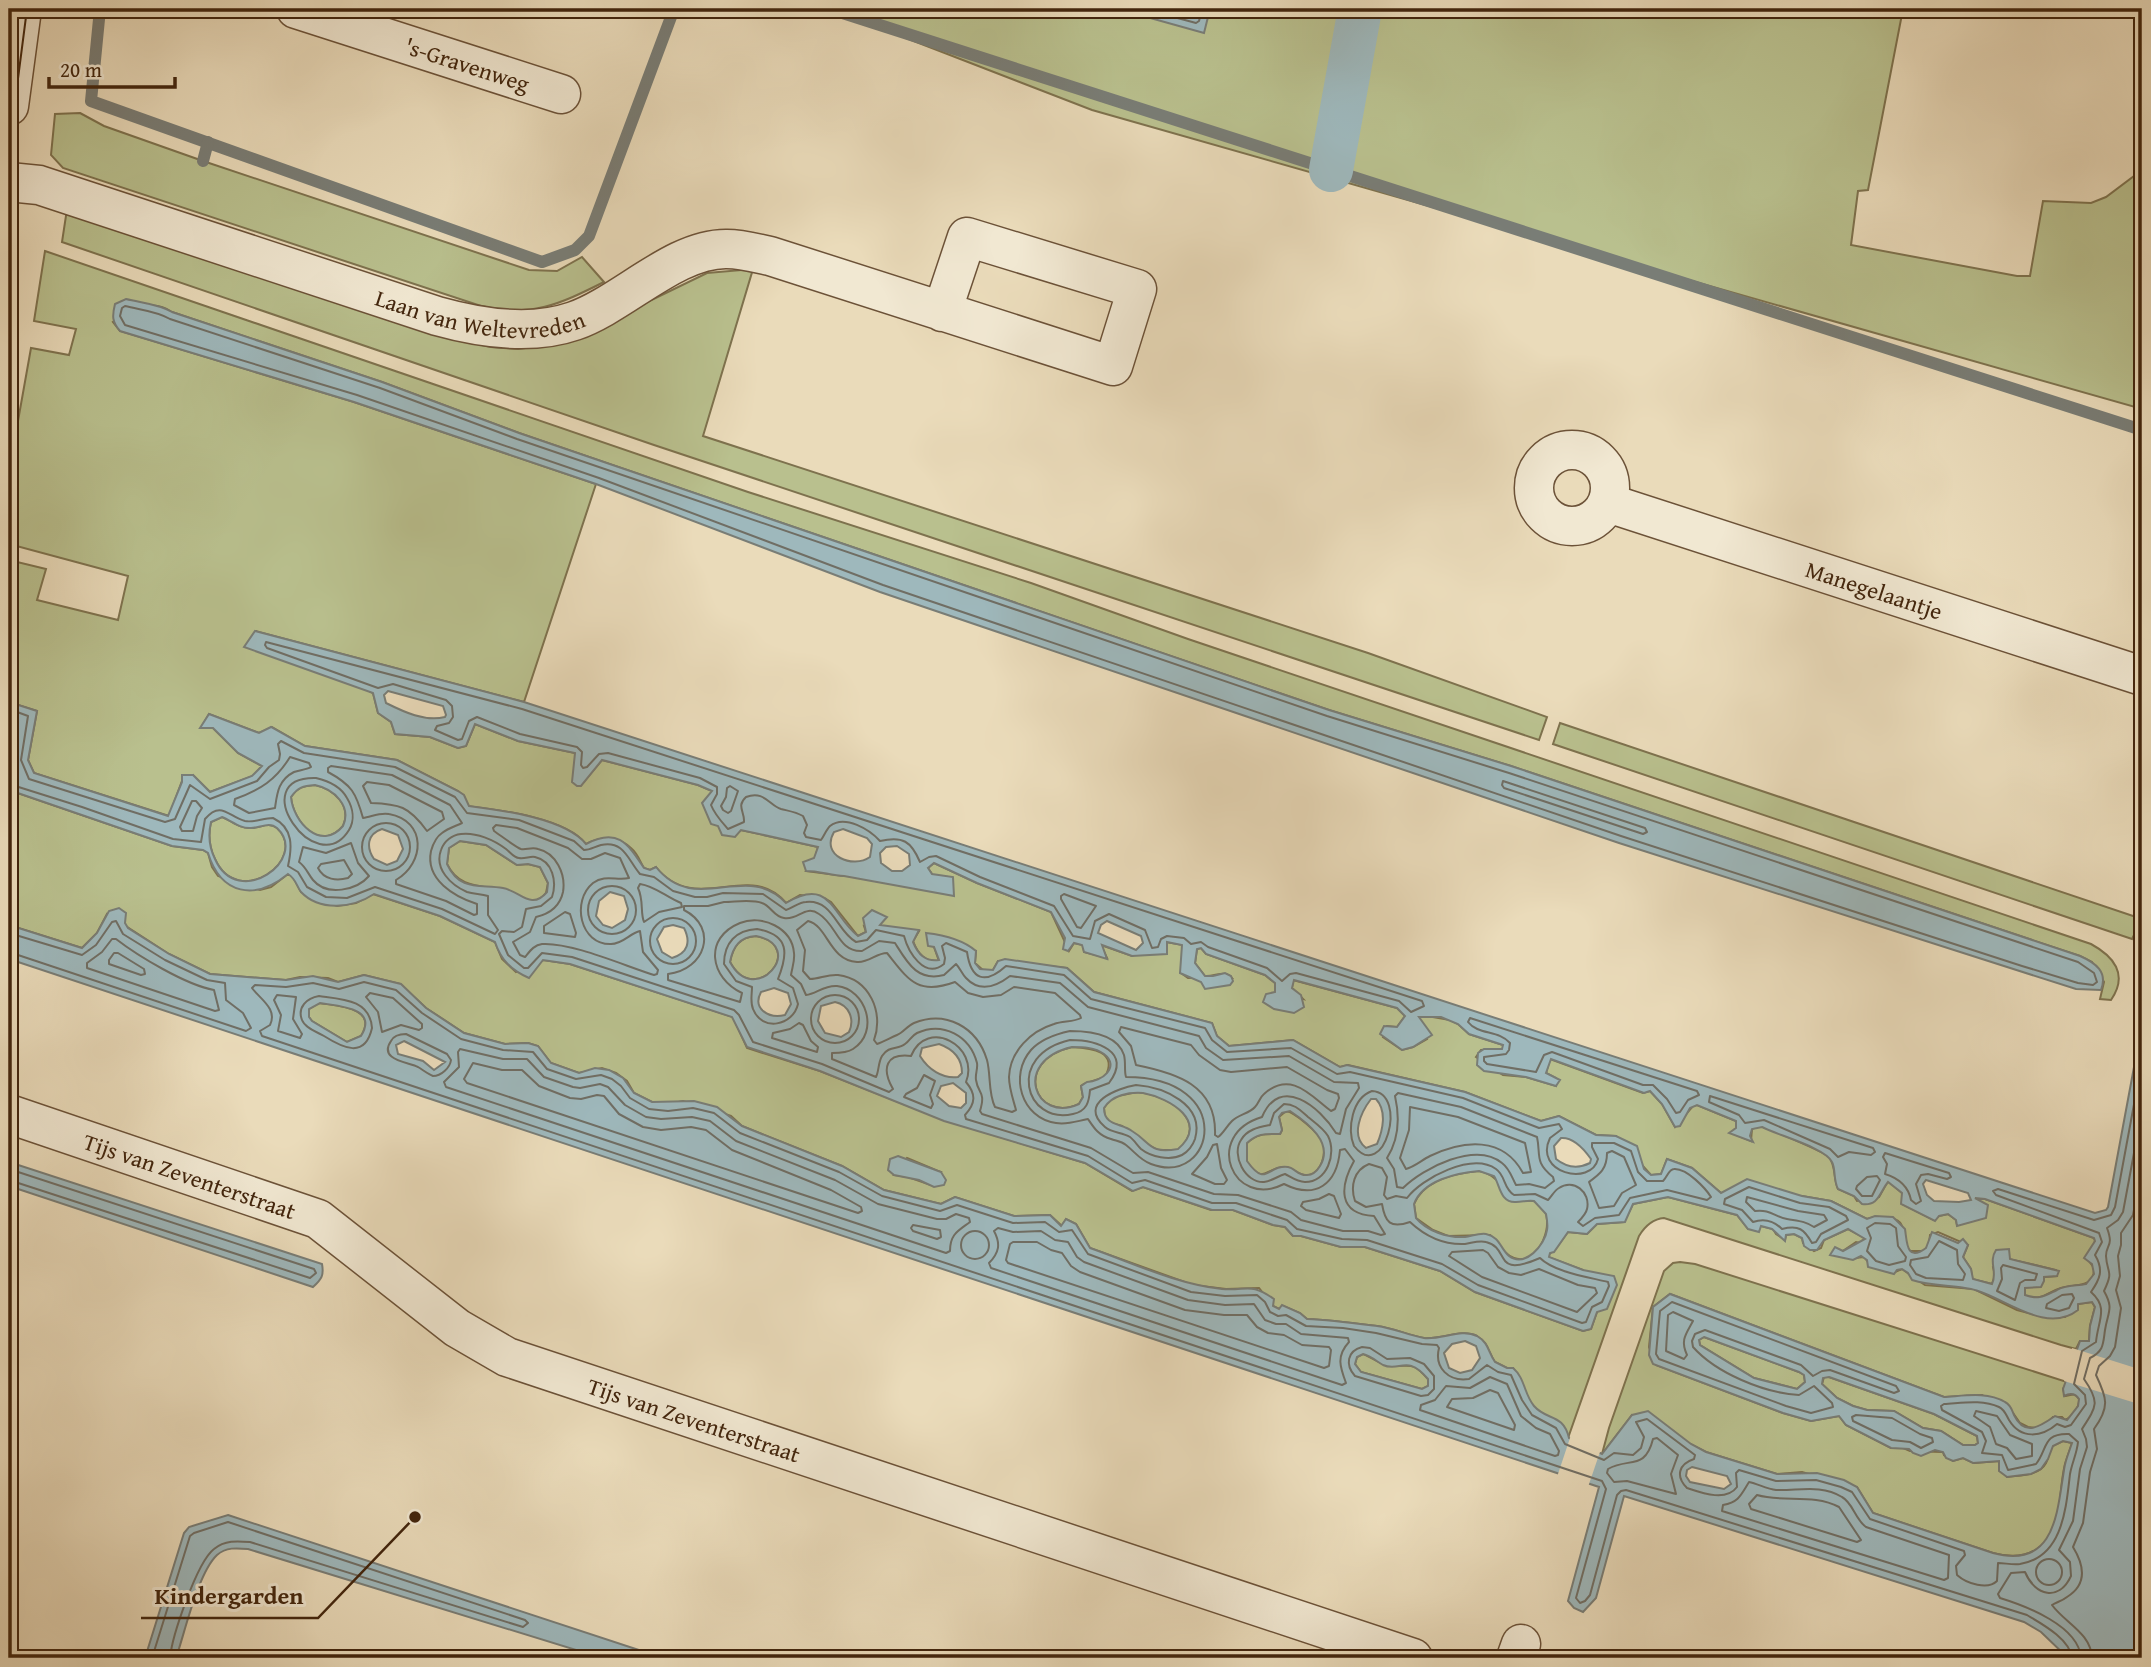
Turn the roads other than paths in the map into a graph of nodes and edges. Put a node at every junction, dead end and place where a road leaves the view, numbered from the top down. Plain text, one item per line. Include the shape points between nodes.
1 (22, 9) edge
2 (296, 9) edge
3 (561, 94) dead end
4 (9, 106) edge
5 (9, 182) edge
6 (942, 312) junction
7 (1608, 503) dead end
8 (2142, 676) edge
9 (9, 1114) edge
10 (1413, 1658) edge

1 - 4 street
2 - 3 street, 's-Gravenweg
5 - 6 street, Laan van Weltevreden via 39,185 464,323 529,329 572,322 688,258 725,248 770,256
6 - 6 street, Laan van Weltevreden via 1113,366 1137,289 967,237
7 - 8 street, Manegelaantje
9 - 10 street, Tijs van Zeventerstraat via 318,1219 457,1328 507,1357

